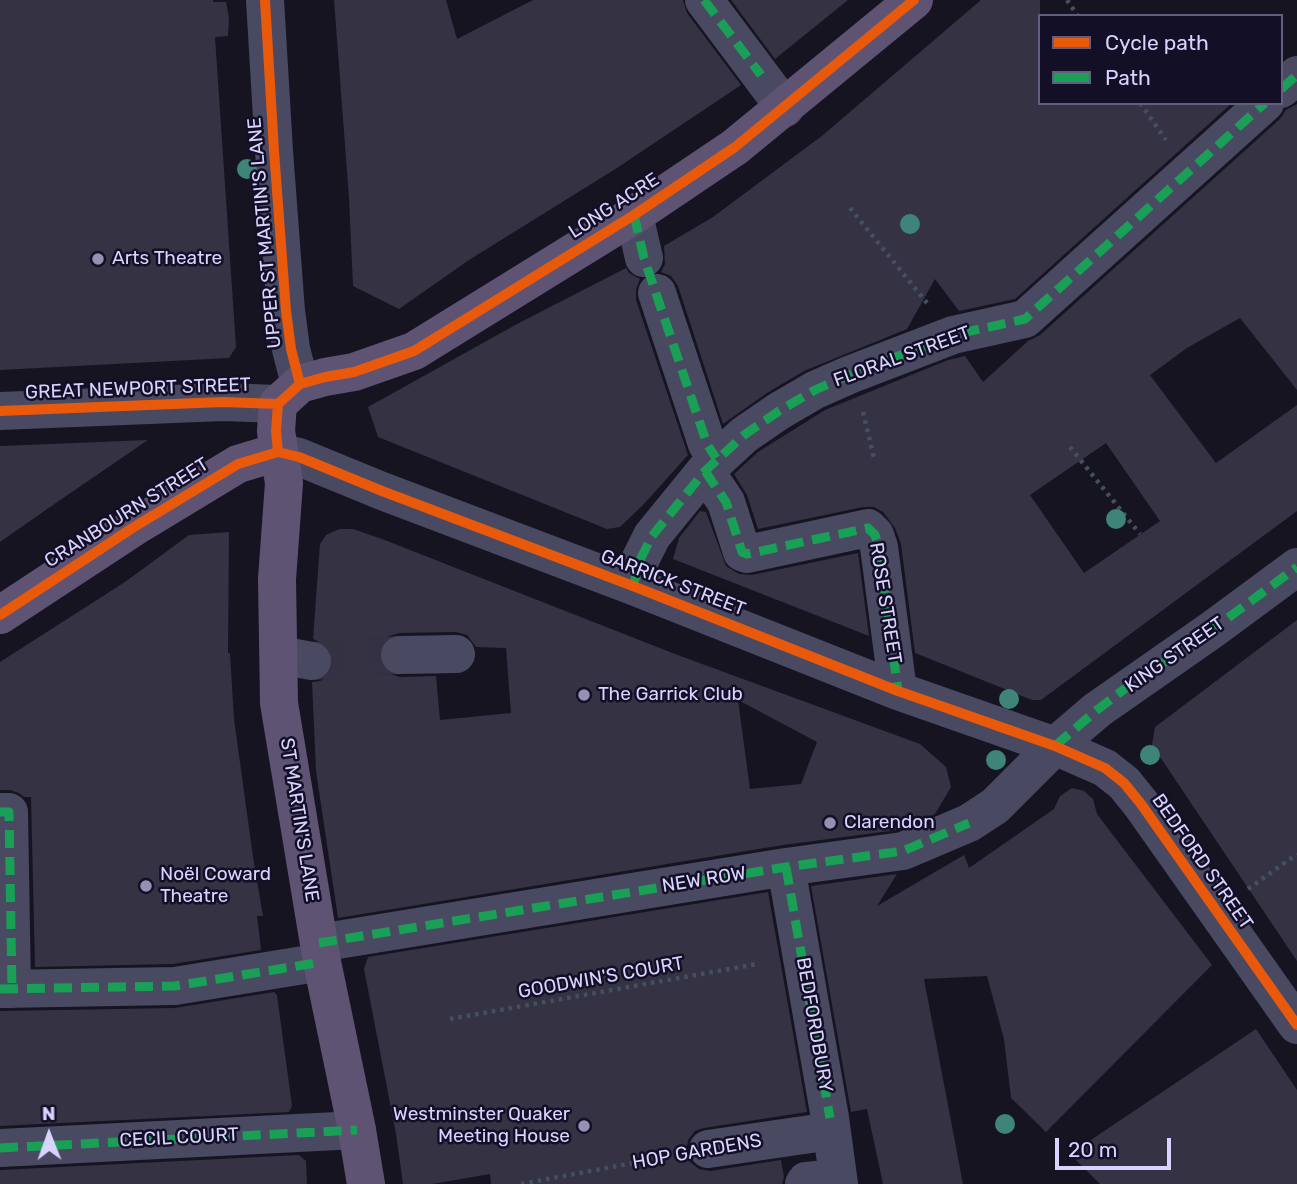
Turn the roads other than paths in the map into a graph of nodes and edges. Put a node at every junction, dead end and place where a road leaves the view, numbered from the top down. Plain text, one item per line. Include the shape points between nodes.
1 (265, 0) edge
2 (704, 0) edge
3 (915, 0) edge
4 (1297, 75) edge
5 (1283, 87) edge
6 (1263, 105) edge
7 (785, 107) junction
8 (634, 215) junction
9 (644, 258) dead end
10 (657, 293) dead end
11 (289, 394) junction
12 (0, 411) edge
13 (278, 452) junction
14 (711, 465) junction
15 (1297, 567) edge
16 (633, 586) junction
17 (0, 615) edge
18 (400, 654) tunnel mouth
19 (456, 654) dead end
20 (898, 691) junction
21 (1055, 746) junction
22 (0, 812) edge
23 (786, 867) junction
24 (321, 952) junction
25 (6, 989) edge
26 (1297, 1025) edge
27 (831, 1124) junction
28 (358, 1130) junction
29 (0, 1148) edge
30 (708, 1149) road end
31 (827, 1182) edge
32 (366, 1184) edge

1 - 11 street, UPPER ST MARTIN'S LANE via 291,349
2 - 7 street
3 - 7 main road, LONG ACRE
4 - 5 street
6 - 14 street, FLORAL STREET via 1025,318 953,335 815,390 779,411
7 - 8 main road, LONG ACRE
8 - 9 street
8 - 11 main road, LONG ACRE via 414,351 325,377
10 - 14 street, ROSE STREET
11 - 12 street, GREAT NEWPORT STREET via 223,402
11 - 13 main road, UPPER ST MARTIN'S LANE via 276,414
13 - 16 street, GARRICK STREET
13 - 17 main road, CRANBOURN STREET via 238,464
13 - 24 main road, ST MARTIN'S LANE via 284,483 277,579 295,658 279,703
14 - 16 street, FLORAL STREET via 652,536
14 - 20 street, ROSE STREET via 742,552 868,528 875,535
15 - 21 street, KING STREET via 1131,684
16 - 20 street, GARRICK STREET
18 - 19 street
20 - 21 street, GARRICK STREET
21 - 23 street, NEW ROW via 995,806 969,823 903,851
21 - 26 street, BEDFORD STREET via 1105,768 1124,783
22 - 25 street via 9,812
23 - 24 street, NEW ROW
23 - 27 street, BEDFORDBURY
24 - 25 street, NEW ROW via 175,986
24 - 28 main road, ST MARTIN'S LANE
27 - 30 street, HOP GARDENS
27 - 31 street, BEDFORDBURY
28 - 29 street, CECIL COURT
28 - 32 main road, ST MARTIN'S LANE

